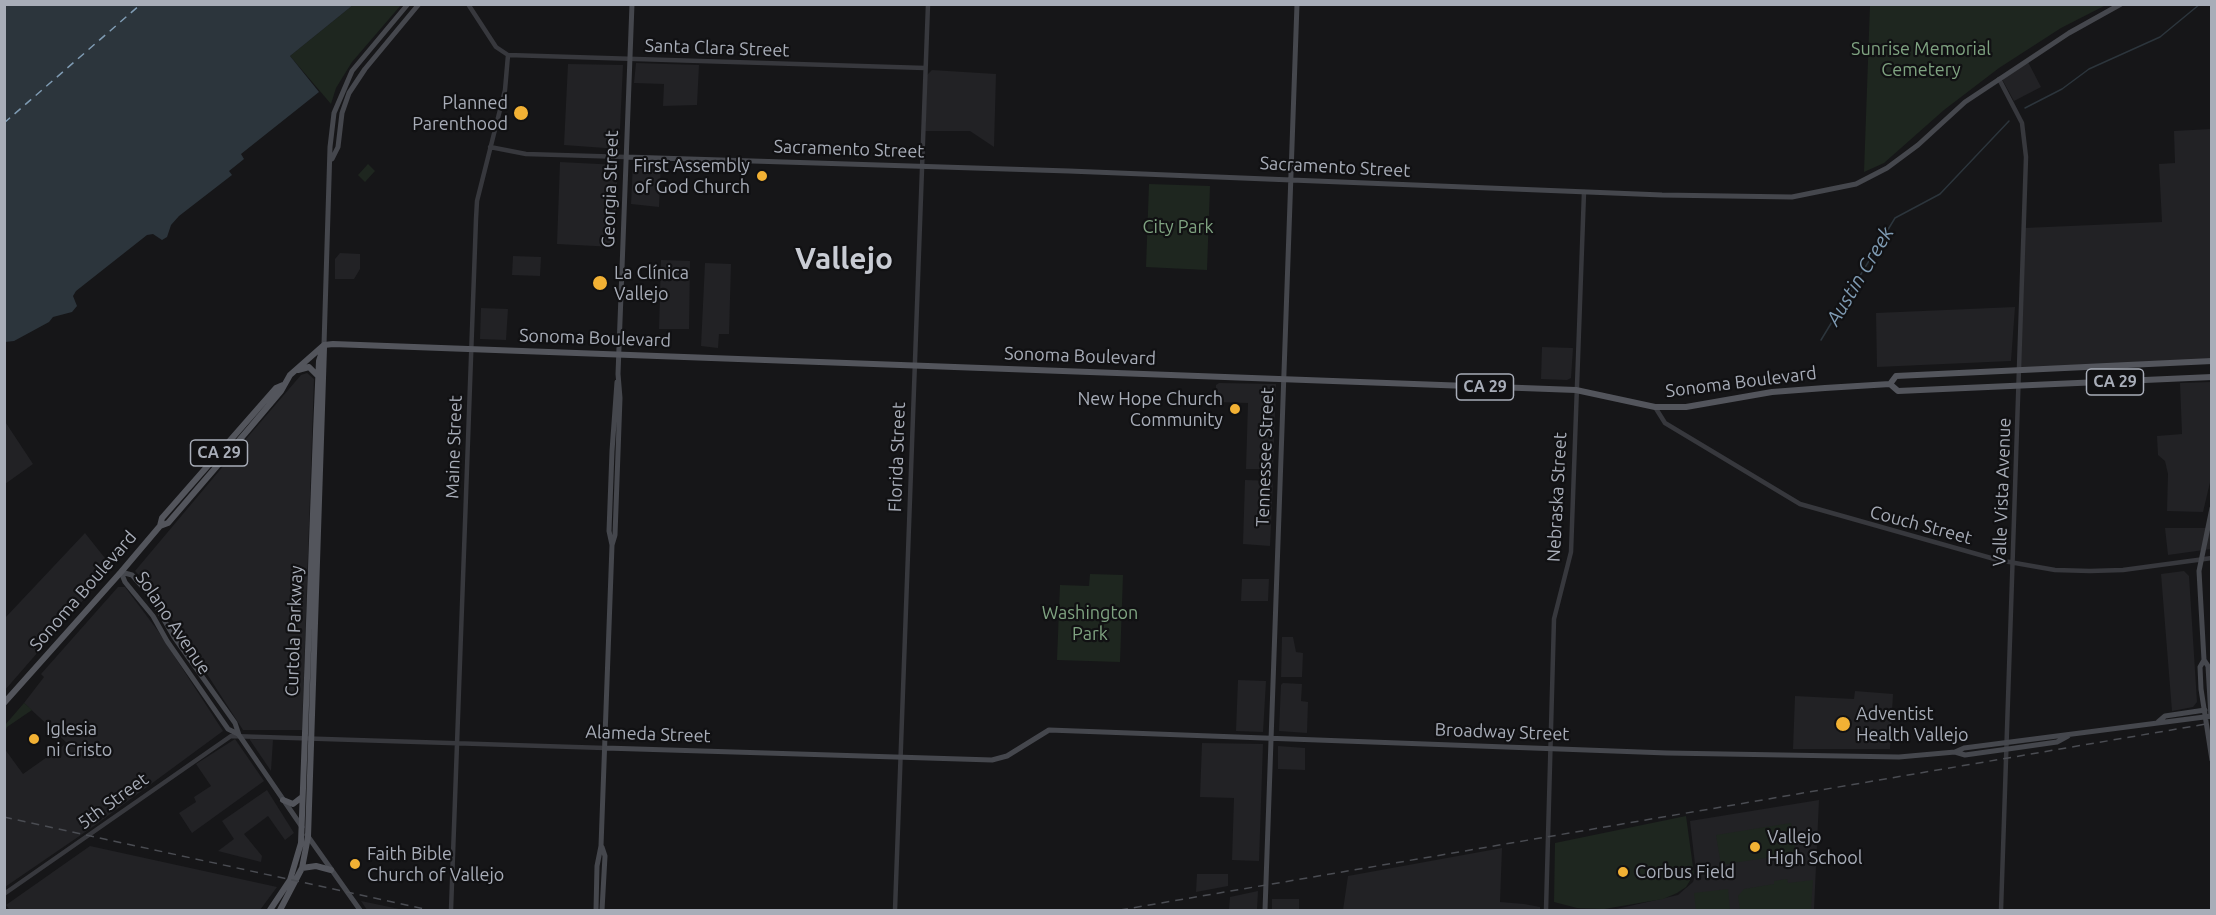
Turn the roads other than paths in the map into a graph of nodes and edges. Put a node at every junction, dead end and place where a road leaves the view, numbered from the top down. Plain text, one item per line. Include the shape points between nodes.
1 (408, 4) edge
2 (418, 4) edge
3 (468, 4) edge
4 (632, 4) edge
5 (928, 4) edge
6 (1297, 4) edge
7 (2121, 4) edge
8 (508, 55) junction
9 (630, 59) junction
10 (926, 68) junction
11 (1999, 80) junction
12 (490, 147) junction
13 (626, 157) junction
14 (332, 160) junction
15 (922, 166) junction
16 (1291, 180) junction
17 (1584, 192) junction
18 (324, 345) junction
19 (471, 348) junction
20 (619, 353) junction
21 (2211, 361) edge
22 (915, 366) junction
23 (2020, 370) junction
24 (294, 371) junction
25 (318, 376) junction
26 (2211, 377) edge
27 (1283, 379) junction
28 (1890, 384) junction
29 (2019, 386) junction
30 (1576, 390) junction
31 (1655, 407) junction
32 (2211, 508) edge
33 (2211, 558) edge
34 (2200, 560) junction
35 (2014, 564) junction
36 (121, 572) junction
37 (2204, 660) junction
38 (4, 703) edge
39 (2211, 709) edge
40 (2203, 710) junction
41 (2204, 717) junction
42 (2211, 717) edge
43 (2158, 722) junction
44 (1049, 730) joint
45 (239, 735) junction
46 (2068, 736) junction
47 (308, 737) junction
48 (1271, 739) junction
49 (457, 742) junction
50 (2008, 742) junction
51 (605, 748) junction
52 (1550, 749) junction
53 (2008, 749) junction
54 (1955, 752) junction
55 (900, 757) junction
56 (2211, 760) edge
57 (303, 796) junction
58 (283, 800) junction
59 (302, 827) junction
60 (308, 837) junction
61 (601, 846) junction
62 (302, 868) junction
63 (331, 870) junction
64 (4, 894) edge
65 (270, 910) edge
66 (280, 910) edge
67 (360, 910) edge
68 (451, 910) edge
69 (596, 910) edge
70 (602, 910) edge
71 (895, 910) edge
72 (1265, 910) edge
73 (1546, 910) edge
74 (2001, 910) edge

1 - 14 main road, Curtola Parkway via 352,71 338,99 332,124
2 - 14 main road, Curtola Parkway via 365,69 345,102 338,147
3 - 8 street via 496,47
4 - 9 main road, Georgia Street
5 - 10 street, Florida Street
6 - 16 main road, Tennessee Street
7 - 11 main road, Sacramento Street
8 - 9 street, Santa Clara Street
8 - 12 street, Maine Street via 504,95
9 - 10 street, Santa Clara Street
9 - 13 main road, Georgia Street
10 - 15 street, Florida Street
11 - 17 main road, Sacramento Street via 1965,102 1918,146 1887,168 1838,189 1758,198
11 - 23 street, Valle Vista Avenue via 2017,110 2026,141
12 - 13 street, Sacramento Street via 526,153
12 - 19 street, Maine Street via 477,201
13 - 15 main road, Sacramento Street
13 - 20 main road, Georgia Street
14 - 18 main road, Curtola Parkway
15 - 16 main road, Sacramento Street
15 - 22 street, Florida Street
16 - 17 main road, Sacramento Street
16 - 27 main road, Tennessee Street
17 - 30 street, Nebraska Street
18 - 19 main road, Sonoma Boulevard / CA 29
18 - 24 main road, Sonoma Boulevard / CA 29
18 - 25 main road, Curtola Parkway
18 - 47 main road, Curtola Parkway
19 - 20 main road, Sonoma Boulevard / CA 29
19 - 49 street, Maine Street
20 - 22 main road, Sonoma Boulevard / CA 29
20 - 51 main road, Georgia Street via 612,440
21 - 23 main road, Sonoma Boulevard / CA 29
22 - 27 main road, Sonoma Boulevard / CA 29
22 - 55 street, Florida Street
23 - 28 main road, Sonoma Boulevard / CA 29 via 1896,376
23 - 29 street, Valle Vista Avenue
24 - 25 main road via 309,367
24 - 36 main road, Sonoma Boulevard / CA 29 via 252,426
25 - 47 main road, Curtola Parkway
26 - 29 main road, Sonoma Boulevard / CA 29
27 - 30 main road, Sonoma Boulevard / CA 29
27 - 48 main road, Tennessee Street
28 - 29 main road, Sonoma Boulevard / CA 29 via 1898,391
28 - 31 main road, Sonoma Boulevard / CA 29 via 1795,390 1686,407
29 - 35 street, Valle Vista Avenue
30 - 31 main road, Sonoma Boulevard / CA 29
30 - 52 street, Nebraska Street via 1571,552 1554,619
31 - 35 street, Couch Street via 1665,423 1800,504
32 - 34 main road
33 - 34 street, Couch Street
34 - 35 street, Couch Street via 2096,571
34 - 37 main road
35 - 50 street, Valle Vista Avenue
36 - 38 main road, Sonoma Boulevard / CA 29
36 - 45 main road, Solano Avenue via 228,729
36 - 45 main road, Solano Avenue via 132,575 149,594 235,723
37 - 39 main road via 2208,666
37 - 40 main road via 2200,667
39 - 40 main road, Broadway Street
39 - 42 main road
40 - 41 main road
40 - 43 main road, Broadway Street via 2165,716
41 - 42 main road, Broadway Street
41 - 43 main road, Broadway Street
41 - 56 main road
43 - 46 main road, Broadway Street
44 - 48 main road, Broadway Street
44 - 55 main road, Alameda Street via 1000,759
45 - 47 street, Alameda Street
45 - 58 main road, Solano Avenue
45 - 64 street, 5th Street via 231,736 181,768
46 - 50 main road, Broadway Street
46 - 53 main road, Broadway Street via 2057,742
47 - 49 street, Alameda Street
47 - 57 main road, Curtola Parkway
47 - 60 main road, Curtola Parkway
48 - 52 main road, Broadway Street
48 - 72 main road, Tennessee Street
49 - 51 street, Alameda Street
49 - 68 street, Maine Street
50 - 53 street, Valle Vista Avenue
50 - 54 main road, Broadway Street
51 - 55 main road, Alameda Street
51 - 61 main road, Georgia Street
52 - 54 main road, Broadway Street via 1794,757 1899,757
52 - 73 street, Nebraska Street
53 - 54 main road, Broadway Street
53 - 74 street, Valle Vista Avenue
55 - 71 street, Florida Street
57 - 58 main road via 293,804
57 - 59 main road, Curtola Parkway
58 - 59 main road, Solano Avenue
59 - 60 main road, Solano Avenue
59 - 65 main road, Curtola Parkway via 296,867
60 - 62 main road, Curtola Parkway
60 - 63 main road, Solano Avenue
61 - 69 main road, Georgia Street
61 - 70 main road, Georgia Street
62 - 63 main road
62 - 66 main road, Curtola Parkway
63 - 67 main road, Solano Avenue

